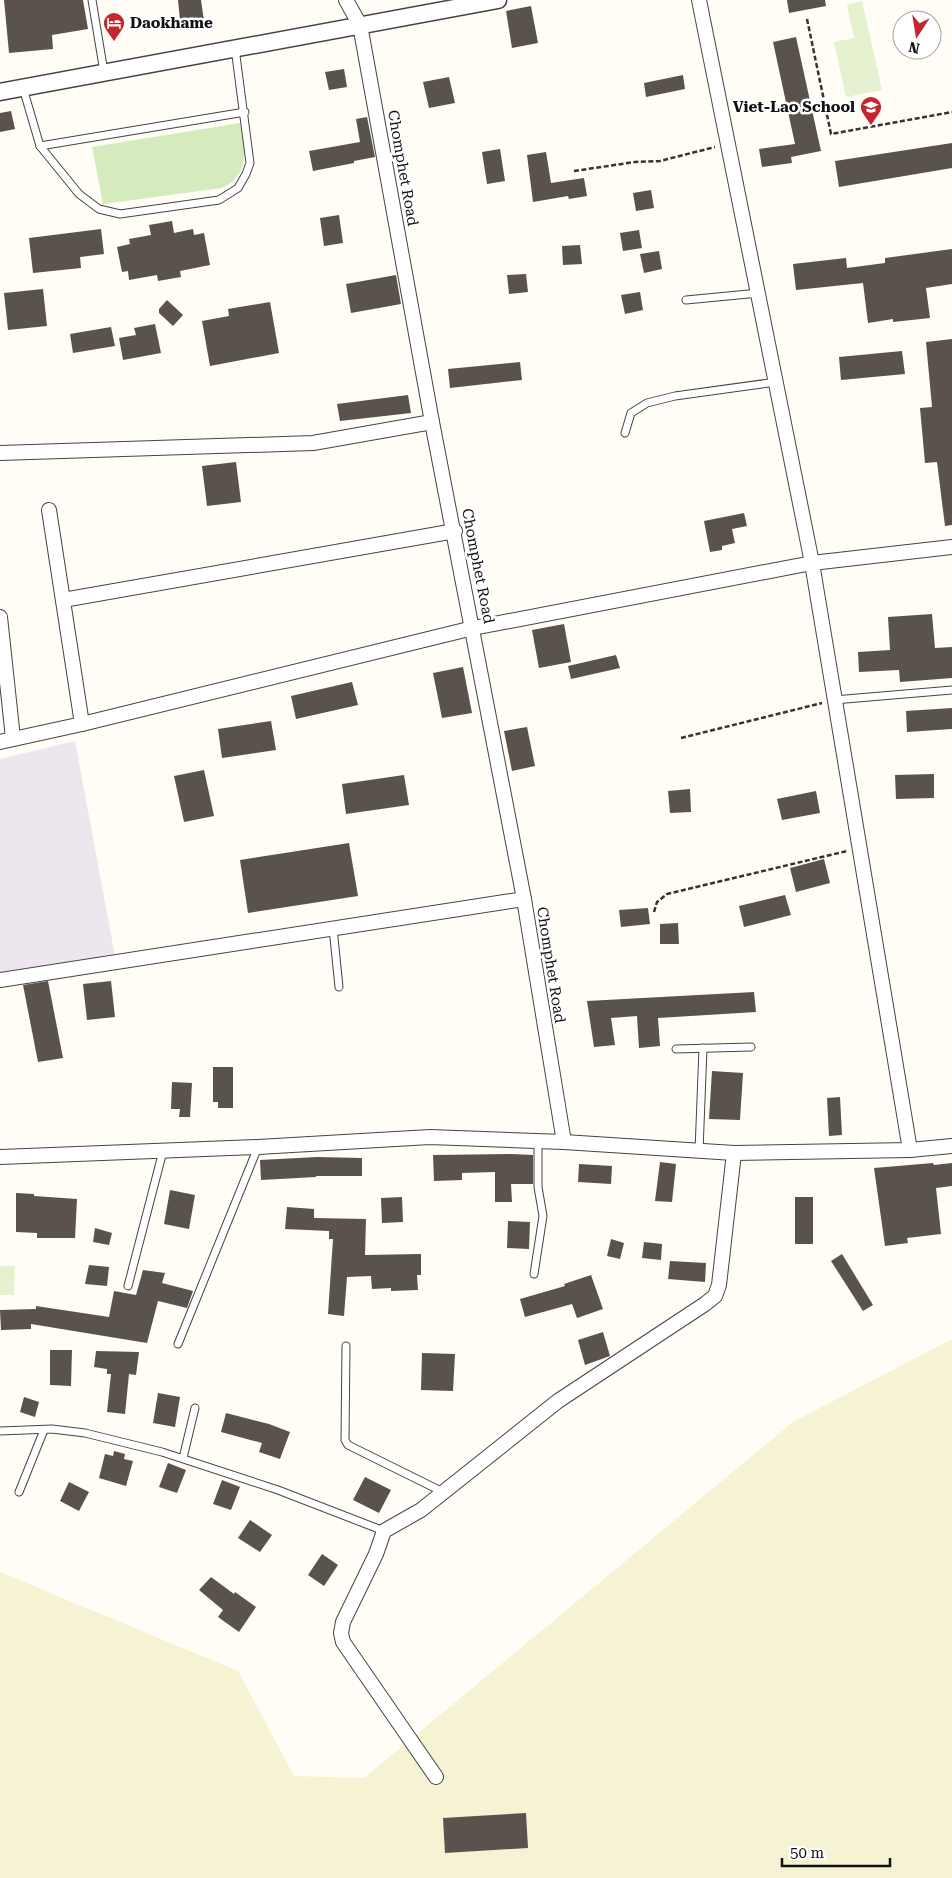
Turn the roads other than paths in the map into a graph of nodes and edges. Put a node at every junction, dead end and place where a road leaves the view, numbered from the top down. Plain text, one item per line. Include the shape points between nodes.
1 (92, 0) edge
2 (346, 0) edge
3 (498, 0) edge
4 (700, 0) edge
5 (461, 3) edge
6 (360, 25) junction
7 (235, 48) junction
8 (104, 72) junction
9 (23, 88) junction
10 (0, 92) edge
11 (244, 112) junction
12 (40, 146) junction
13 (759, 292) junction
14 (686, 300) dead end
15 (776, 382) junction
16 (432, 422) junction
17 (625, 433) dead end
18 (0, 453) edge
19 (50, 510) dead end
20 (455, 531) junction
21 (952, 548) edge
22 (812, 563) junction
23 (63, 600) junction
24 (0, 617) edge
25 (473, 628) junction
26 (952, 690) edge
27 (834, 700) junction
28 (82, 724) junction
29 (6, 740) edge
30 (524, 899) junction
31 (333, 928) junction
32 (0, 980) edge
33 (339, 988) dead end
34 (751, 1047) dead end
35 (703, 1048) junction
36 (676, 1049) dead end
37 (538, 1141) junction
38 (564, 1142) junction
39 (952, 1146) edge
40 (258, 1147) junction
41 (910, 1150) junction
42 (163, 1151) junction
43 (699, 1151) junction
44 (734, 1153) junction
45 (0, 1157) edge
46 (534, 1274) dead end
47 (128, 1286) dead end
48 (178, 1344) dead end
49 (346, 1346) dead end
50 (195, 1408) dead end
51 (44, 1430) junction
52 (0, 1431) edge
53 (183, 1458) junction
54 (19, 1492) dead end
55 (442, 1492) junction
56 (384, 1531) junction
57 (436, 1777) dead end

1 - 8 lane
2 - 6 street, Chomphet Road
3 - 5 street
4 - 13 street
5 - 6 street
6 - 7 street
6 - 16 street, Chomphet Road
7 - 8 street
7 - 11 lane
8 - 9 street
9 - 10 street
9 - 12 lane
11 - 12 lane
11 - 12 lane via 250,163 238,188 220,200 120,214 99,209 79,194
13 - 14 lane
13 - 15 street
15 - 17 lane via 647,403 631,413
15 - 22 street
16 - 18 street via 313,443
16 - 20 street, Chomphet Road
19 - 23 street
20 - 23 street
20 - 25 street, Chomphet Road
21 - 22 street
22 - 25 street
22 - 27 street
23 - 28 street
24 - 29 street
25 - 28 street
25 - 30 street, Chomphet Road
26 - 27 lane
27 - 41 street
28 - 29 street
30 - 31 street
30 - 38 street, Chomphet Road
31 - 32 street
31 - 33 lane
34 - 35 lane
35 - 36 lane
35 - 43 lane
37 - 38 street
37 - 40 street via 430,1137
37 - 46 lane via 538,1187 543,1216
38 - 43 street
39 - 41 street
40 - 42 street
40 - 48 lane
41 - 44 street
42 - 45 street
42 - 47 lane
43 - 44 street
44 - 55 street via 719,1285 715,1296 558,1400
49 - 55 lane via 345,1440 348,1445
50 - 53 lane
51 - 52 lane
51 - 53 lane via 85,1432
51 - 54 lane
53 - 56 lane
55 - 56 street via 421,1510
56 - 57 street via 341,1633 343,1642

